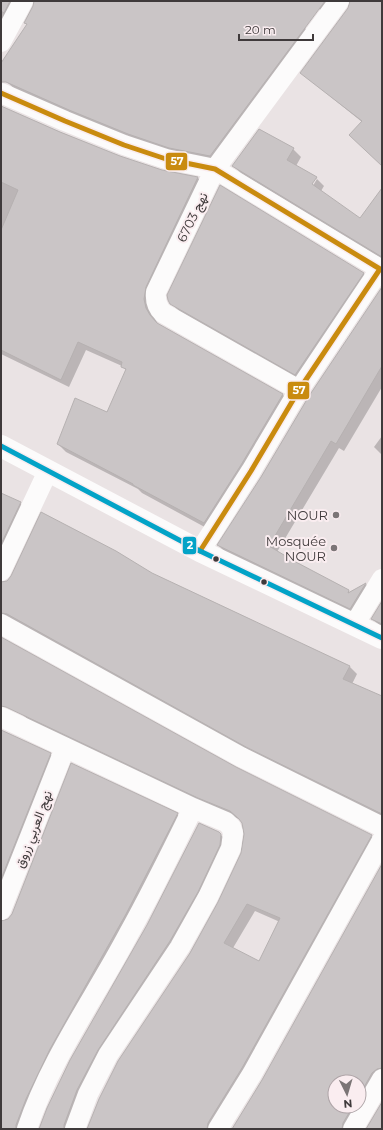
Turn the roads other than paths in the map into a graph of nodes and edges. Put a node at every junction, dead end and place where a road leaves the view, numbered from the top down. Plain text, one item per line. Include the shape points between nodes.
1 (22, 1) edge
2 (339, 1) edge
3 (1, 42) edge
4 (1, 93) edge
5 (215, 169) junction
6 (381, 268) edge
7 (299, 390) junction
8 (1, 446) edge
9 (48, 470) junction
10 (200, 551) junction
11 (1, 571) edge
12 (382, 579) edge
13 (1, 624) edge
14 (354, 624) junction
15 (382, 638) edge
16 (1, 718) edge
17 (65, 748) junction
18 (193, 808) junction
19 (382, 827) edge
20 (382, 840) edge
21 (1, 910) edge
22 (381, 1083) edge
23 (27, 1129) edge
24 (75, 1129) edge
25 (218, 1129) edge
26 (352, 1129) edge

1 - 3 street
2 - 5 street, نهج 6703
4 - 5 street via 124,145 166,159
5 - 6 street
5 - 7 street, نهج 6703 via 156,292 156,304 163,313
6 - 7 street
7 - 10 street
8 - 9 street
9 - 10 street
9 - 11 street
10 - 14 street
12 - 14 street
13 - 19 street via 242,757
14 - 15 street
16 - 17 street
17 - 18 street
17 - 21 street, نهج العربي زروق
18 - 23 street via 128,935 59,1056 41,1092
18 - 24 street via 226,822 231,827 231,848 208,898 180,947 108,1055 88,1094
20 - 25 street via 252,1074
22 - 26 street

